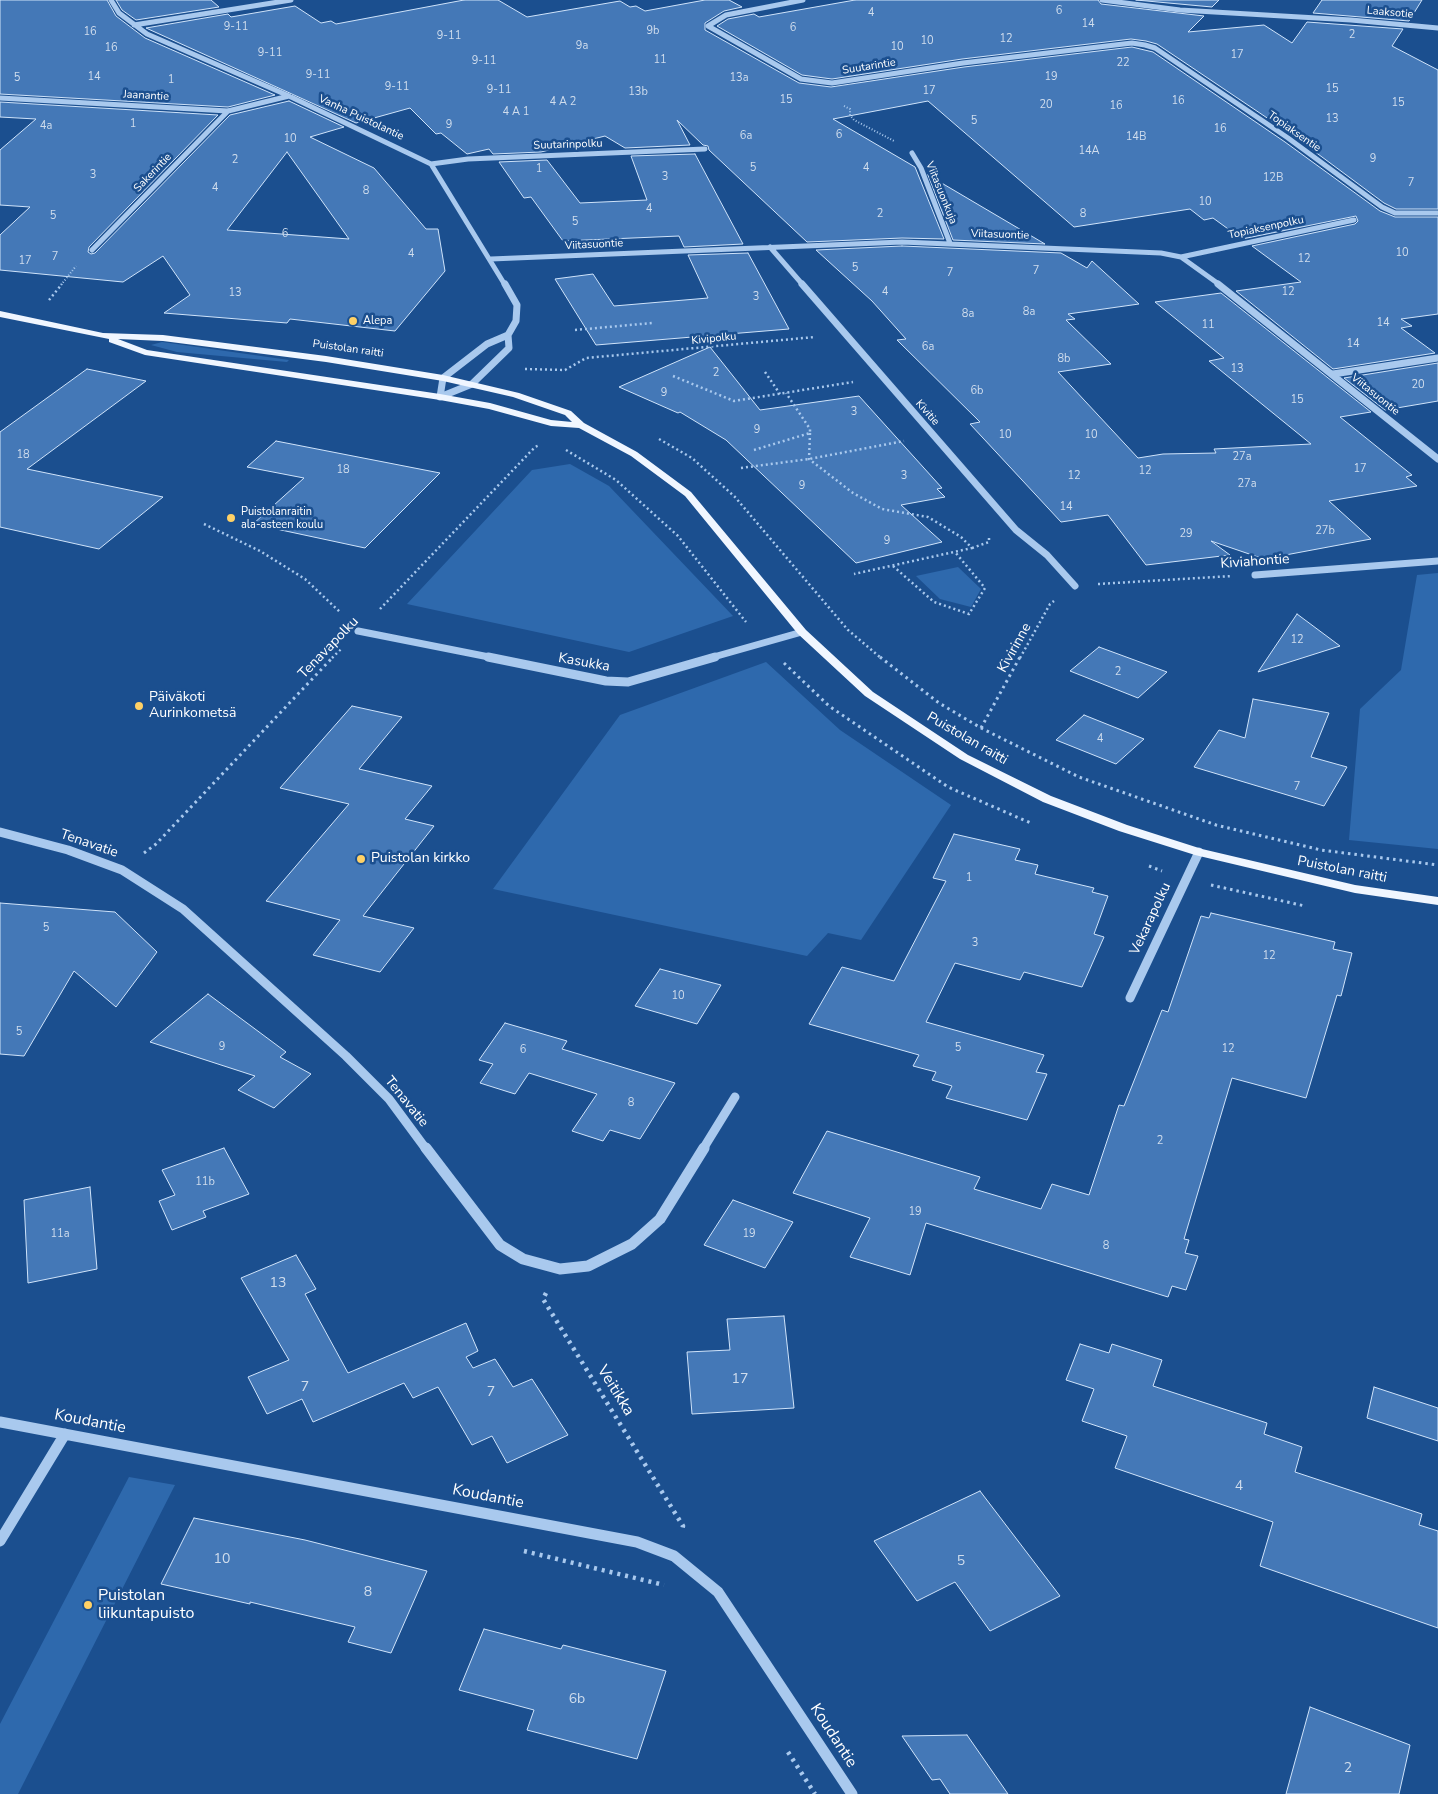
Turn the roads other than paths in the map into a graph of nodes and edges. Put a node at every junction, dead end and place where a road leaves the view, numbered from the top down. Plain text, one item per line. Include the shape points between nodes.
1 (111, 0) edge
2 (291, 0) edge
3 (803, 0) edge
4 (1102, 0) edge
5 (134, 25) junction
6 (1438, 28) edge
7 (1145, 45) joint
8 (289, 96) junction
9 (0, 98) edge
10 (228, 111) junction
11 (705, 149) dead end
12 (912, 153) dead end
13 (431, 164) junction
14 (1438, 213) edge
15 (1354, 220) dead end
16 (950, 242) junction
17 (770, 247) junction
18 (92, 250) road end
19 (1182, 257) junction
20 (491, 259) junction
21 (0, 314) edge
22 (508, 335) junction
23 (103, 336) junction
24 (1438, 358) edge
25 (1333, 374) junction
26 (443, 378) junction
27 (472, 384) junction
28 (440, 396) junction
29 (581, 425) junction
30 (1438, 458) edge
31 (1438, 561) edge
32 (1255, 574) road end
33 (1074, 586) road end
34 (358, 632) road end
35 (802, 632) junction
36 (0, 832) edge
37 (1199, 852) junction
38 (1438, 900) edge
39 (1130, 998) dead end
40 (735, 1097) dead end
41 (0, 1422) edge
42 (65, 1434) junction
43 (0, 1541) edge
44 (852, 1794) edge

1 - 5 street, Vanha Puistolantie via 119,13
2 - 5 street
3 - 7 street, Suutarintie via 726,15 708,26 801,78 832,83 962,63 1132,43
4 - 6 street, Laaksotie via 1180,10
5 - 8 street, Vanha Puistolantie via 147,34
7 - 14 street, Topiaksentie via 1155,48 1288,138 1382,207 1395,213
8 - 10 street, Jaanantie
8 - 13 street, Vanha Puistolantie
9 - 10 street, Jaanantie
10 - 18 street, Sakerintie
11 - 13 street, Suutarinpolku via 468,159
12 - 16 street, Viitasuonkuja
13 - 20 street
15 - 19 street, Topiaksenpolku
16 - 17 street, Viitasuontie
16 - 19 street, Viitasuontie via 1148,251
17 - 20 street, Viitasuontie
17 - 33 street, Kivitie via 1016,530 1047,555
19 - 25 street, Viitasuontie
20 - 22 street via 517,305 516,321
21 - 23 main road, Puistolan raitti
22 - 26 street via 487,344
22 - 27 street via 509,348
23 - 26 main road, Puistolan raitti via 162,338
23 - 28 main road, Puistolan raitti via 145,352
24 - 25 street
25 - 30 street, Viitasuontie
26 - 27 main road, Puistolan raitti
26 - 28 street
27 - 28 street
27 - 29 main road, Puistolan raitti via 568,413
28 - 29 main road, Puistolan raitti via 551,423
29 - 35 main road, Puistolan raitti via 634,454 688,494
31 - 32 street, Kiviahontie
34 - 35 street, Kasukka via 606,681 628,682
35 - 37 main road, Puistolan raitti via 869,694 964,757 1047,799
36 - 40 street, Tenavatie via 68,850 122,870 183,909 390,1099 500,1245 523,1259 560,1269 588,1266 632,1244 660,1219
37 - 38 main road, Puistolan raitti via 1355,889
37 - 39 street, Vekarapolku
41 - 42 street, Koudantie
42 - 43 street
42 - 44 street, Koudantie via 637,1542 674,1556 718,1592

